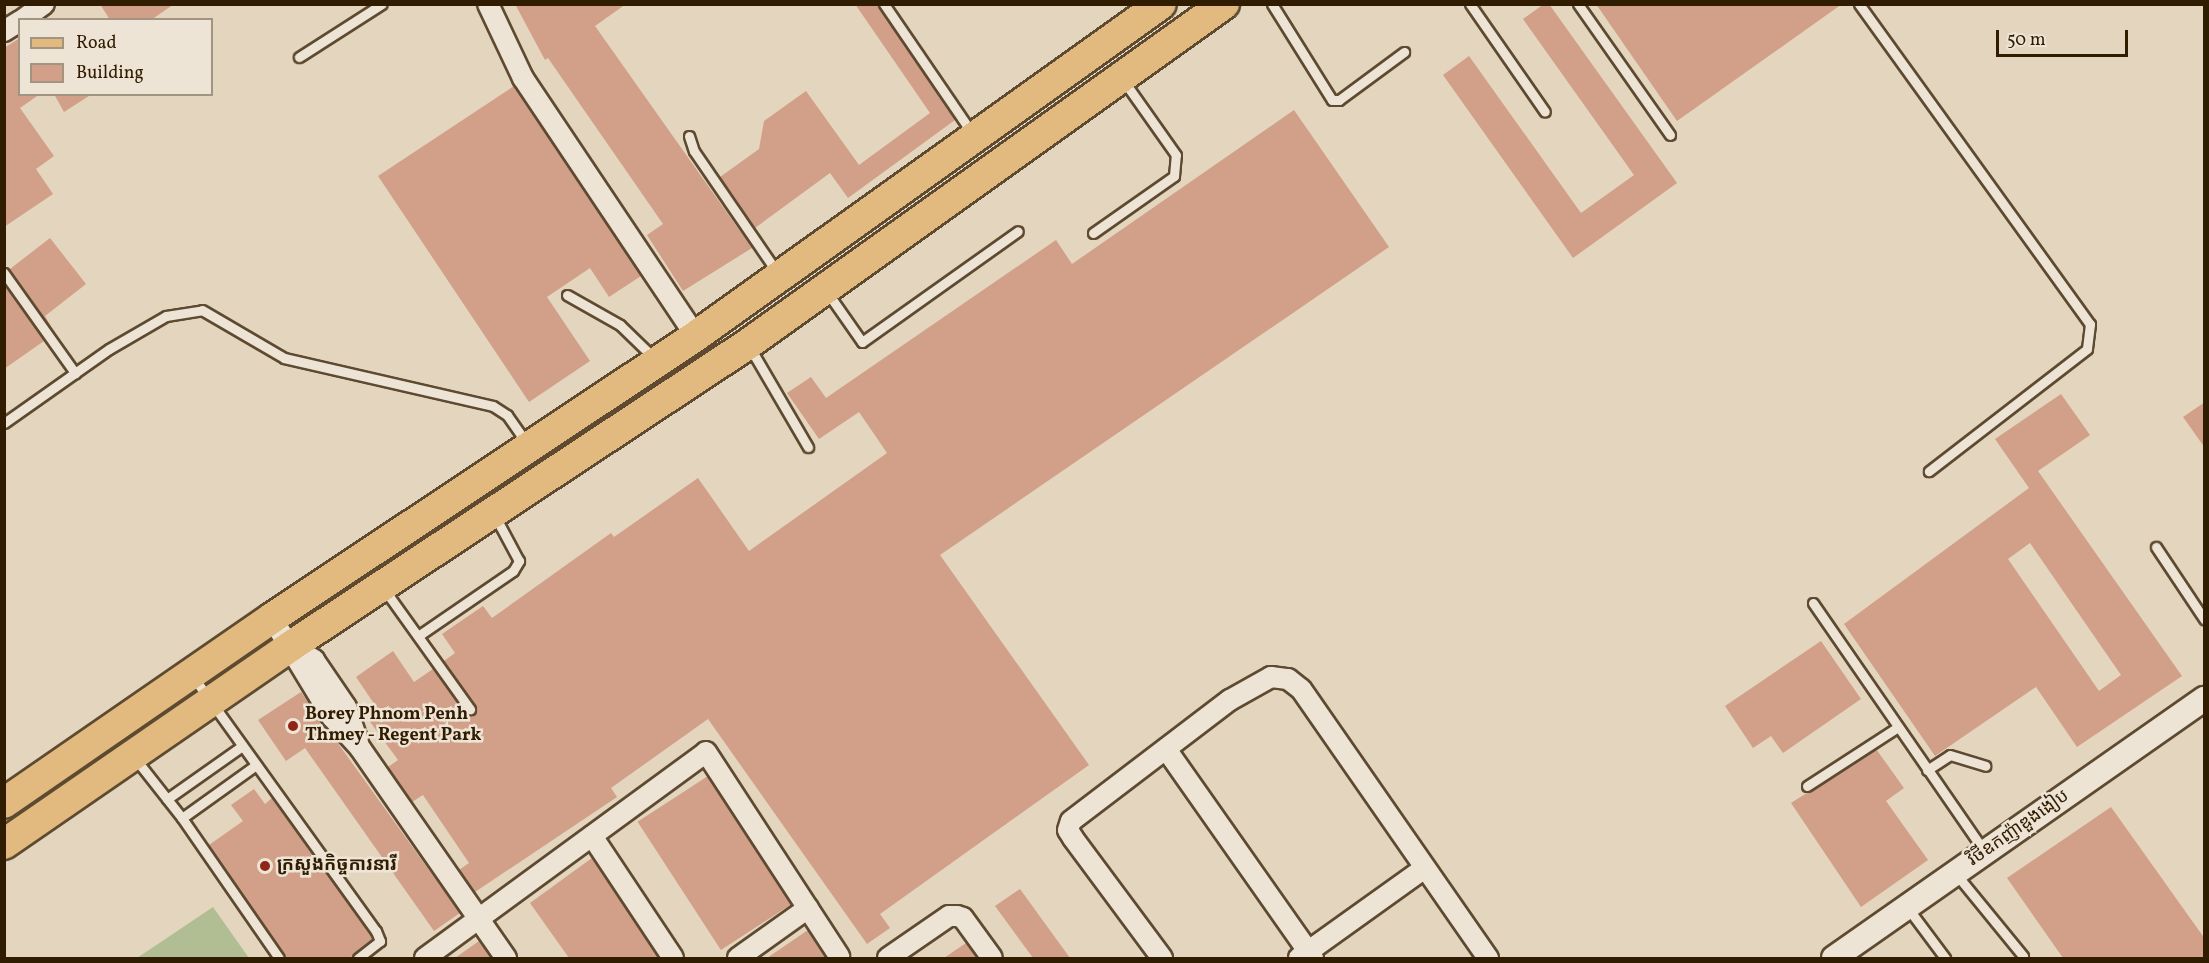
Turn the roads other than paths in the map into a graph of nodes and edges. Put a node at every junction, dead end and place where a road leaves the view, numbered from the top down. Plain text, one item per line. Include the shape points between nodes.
1 (44, 4) edge
2 (382, 4) edge
3 (489, 4) edge
4 (884, 4) edge
5 (1161, 4) edge
6 (1224, 4) edge
7 (1272, 4) edge
8 (1470, 4) edge
9 (1578, 4) edge
10 (1859, 4) edge
11 (23, 18) edge
12 (1404, 52) dead end
13 (299, 57) dead end
14 (1122, 78) junction
15 (1545, 112) dead end
16 (1670, 135) dead end
17 (689, 136) dead end
18 (975, 138) junction
19 (1018, 231) dead end
20 (1093, 234) dead end
21 (4, 273) edge
22 (780, 277) junction
23 (826, 291) junction
24 (567, 295) dead end
25 (696, 336) junction
26 (748, 344) junction
27 (657, 362) junction
28 (75, 373) junction
29 (4, 423) edge
30 (529, 447) junction
31 (808, 447) dead end
32 (1929, 471) dead end
33 (493, 513) junction
34 (2156, 547) dead end
35 (382, 586) junction
36 (1813, 603) dead end
37 (272, 618) junction
38 (2205, 619) edge
39 (418, 636) junction
40 (291, 646) junction
41 (190, 673) junction
42 (2205, 699) edge
43 (210, 701) junction
44 (470, 709) dead end
45 (1898, 727) junction
46 (242, 746) junction
47 (1166, 749) junction
48 (132, 755) junction
49 (256, 765) junction
50 (1985, 766) dead end
51 (1927, 770) junction
52 (1807, 786) dead end
53 (167, 799) junction
54 (4, 803) edge
55 (182, 818) junction
56 (592, 836) junction
57 (4, 844) edge
58 (1985, 853) junction
59 (1422, 870) junction
60 (1955, 873) junction
61 (1907, 907) junction
62 (808, 908) junction
63 (479, 919) junction
64 (839, 956) dead end
65 (1307, 956) edge
66 (2023, 956) dead end
67 (279, 958) edge
68 (358, 958) edge
69 (425, 958) edge
70 (506, 958) edge
71 (673, 958) edge
72 (738, 958) edge
73 (888, 958) edge
74 (992, 958) edge
75 (1162, 958) edge
76 (1488, 958) edge
77 (1834, 958) edge
78 (1945, 958) edge

1 - 11 street
2 - 13 lane
3 - 25 street via 523,78
4 - 18 lane
5 - 18 main road
6 - 14 main road
7 - 12 lane via 1335,101
8 - 15 lane
9 - 16 lane
10 - 32 lane via 2090,324 2087,349
14 - 20 lane via 1176,155 1174,176
14 - 23 main road
17 - 22 lane via 694,151
18 - 22 main road
19 - 23 lane via 862,342
21 - 28 lane
22 - 25 main road
23 - 26 main road
24 - 27 lane via 620,325
25 - 27 main road
26 - 31 lane
26 - 33 main road
27 - 30 main road
28 - 29 lane
28 - 30 lane via 166,316 202,310 284,358 493,406 507,414
30 - 37 main road
33 - 35 main road
33 - 39 lane via 519,561 513,571
34 - 38 lane
35 - 39 lane
35 - 40 main road
36 - 45 lane
37 - 40 street
37 - 41 main road
39 - 44 lane
40 - 43 main road
40 - 63 street via 300,669 332,717 360,748
41 - 43 lane
41 - 54 main road
42 - 58 street, វិថីឧកញ៉ាឌួងងៀប
43 - 46 lane
43 - 48 main road
45 - 51 lane
45 - 52 lane
46 - 49 lane
46 - 53 lane
47 - 59 street via 1230,700 1271,677 1288,679 1307,698
47 - 65 street
47 - 75 street via 1071,821 1068,830
48 - 53 lane
48 - 57 main road
49 - 55 lane
49 - 68 lane via 376,931 380,942
50 - 51 lane via 1950,755
51 - 58 lane
53 - 55 lane
55 - 67 lane
56 - 62 street via 706,752
56 - 63 street
56 - 71 street
58 - 60 street, វិថីឧកញ៉ាឌួងងៀប
59 - 65 street
59 - 76 street
60 - 61 street, វិថីឧកញ៉ាឌួងងៀប
60 - 66 lane
61 - 77 street, វិថីឧកញ៉ាឌួងងៀប
61 - 78 lane
62 - 64 street
62 - 72 street
63 - 69 street
63 - 70 street
73 - 74 street via 949,916 957,916 963,918

